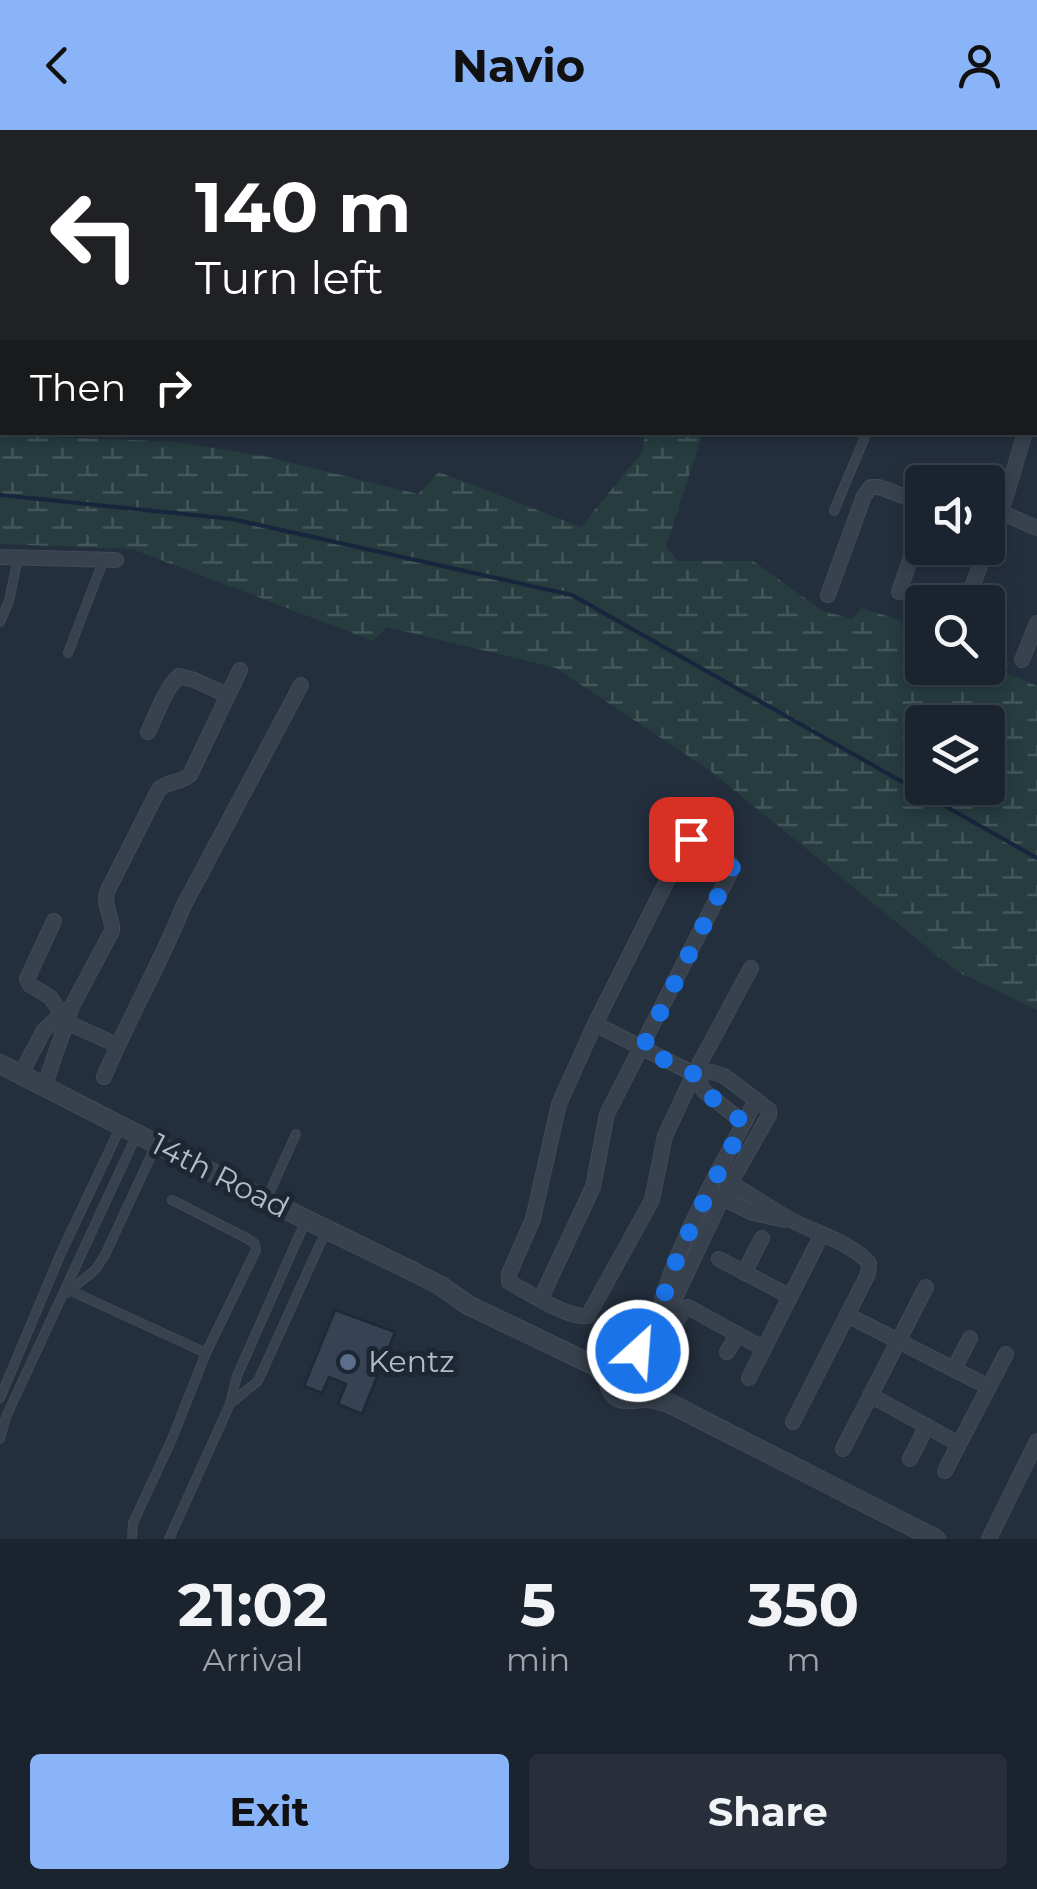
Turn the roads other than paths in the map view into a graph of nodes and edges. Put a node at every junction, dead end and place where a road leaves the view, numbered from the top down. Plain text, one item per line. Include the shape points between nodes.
1 (867, 435) edge
2 (1024, 435) edge
3 (1005, 487) edge
4 (905, 497) edge
5 (834, 511) dead end
6 (1005, 520) edge
7 (1037, 528) edge
8 (0, 557) edge
9 (18, 557) junction
10 (110, 560) joint
11 (908, 565) edge
12 (898, 592) dead end
13 (828, 595) dead end
14 (0, 622) edge
15 (1037, 623) edge
16 (68, 653) dead end
17 (1022, 660) dead end
18 (240, 670) dead end
19 (302, 684) dead end
20 (227, 695) junction
21 (148, 732) dead end
22 (54, 921) dead end
23 (752, 968) dead end
24 (67, 1014) junction
25 (596, 1024) junction
26 (117, 1045) junction
27 (642, 1049) junction
28 (0, 1064) edge
29 (21, 1074) junction
30 (694, 1074) junction
31 (104, 1077) dead end
32 (44, 1087) junction
33 (756, 1100) junction
34 (744, 1123) junction
35 (129, 1130) junction
36 (296, 1134) dead end
37 (156, 1145) junction
38 (716, 1176) junction
39 (731, 1183) junction
40 (715, 1194) junction
41 (172, 1200) dead end
42 (266, 1200) junction
43 (306, 1220) junction
44 (794, 1222) junction
45 (326, 1230) junction
46 (822, 1234) junction
47 (762, 1238) dead end
48 (719, 1259) dead end
49 (672, 1269) junction
50 (744, 1272) junction
51 (692, 1279) junction
52 (440, 1286) junction
53 (926, 1287) dead end
54 (67, 1292) junction
55 (789, 1296) junction
56 (541, 1298) junction
57 (847, 1315) junction
58 (738, 1334) junction
59 (970, 1338) dead end
60 (897, 1341) junction
61 (665, 1343) dead end
62 (764, 1350) junction
63 (727, 1352) dead end
64 (206, 1353) junction
65 (1006, 1354) dead end
66 (623, 1359) junction
67 (954, 1370) junction
68 (650, 1374) junction
69 (749, 1378) dead end
70 (609, 1380) junction
71 (989, 1387) junction
72 (870, 1395) junction
73 (0, 1398) edge
74 (641, 1398) junction
75 (230, 1404) junction
76 (794, 1422) dead end
77 (927, 1426) junction
78 (0, 1439) edge
79 (1037, 1441) edge
80 (959, 1444) junction
81 (843, 1449) dead end
82 (910, 1460) dead end
83 (944, 1471) dead end
84 (132, 1539) edge
85 (170, 1539) edge
86 (936, 1539) edge
87 (954, 1539) edge
88 (989, 1539) edge

1 - 5 lane
2 - 3 street
4 - 13 street via 876,486 867,490
6 - 7 street
8 - 9 street
9 - 10 street
9 - 14 lane
10 - 16 lane
11 - 12 street
15 - 17 street
18 - 20 street
19 - 26 street
20 - 21 street via 180,676
20 - 24 street via 190,775 159,789 107,892 112,931
22 - 24 street via 27,979
23 - 30 street
24 - 26 street
24 - 29 street via 44,1030
24 - 32 street
25 - 27 street
25 - 27 street via 687,841 696,838 732,868
25 - 56 street via 558,1104 533,1219 508,1278
26 - 31 street
27 - 30 street
27 - 56 street via 607,1114 593,1187
28 - 29 street, 14th Road
29 - 32 street, 14th Road
30 - 33 street via 724,1076
30 - 34 street via 704,1091
30 - 56 street via 665,1136 652,1200 588,1316
32 - 35 street, 14th Road
33 - 34 street
33 - 39 street via 770,1113
34 - 38 street
35 - 37 street, 14th Road
35 - 54 lane
35 - 73 lane via 61,1254
36 - 42 lane
37 - 42 street, 14th Road
37 - 54 lane via 106,1255
38 - 39 street
38 - 40 street
39 - 40 street
39 - 44 street
40 - 44 street
40 - 49 street
40 - 51 street
41 - 64 lane via 256,1246
42 - 43 street, 14th Road
43 - 45 street, 14th Road
43 - 75 lane
44 - 46 street
45 - 52 street, 14th Road
45 - 75 lane via 258,1381
46 - 55 street
46 - 57 street via 870,1263
47 - 50 street
48 - 50 street
49 - 51 street
49 - 66 street via 644,1343
50 - 55 street
51 - 68 street via 653,1345
52 - 66 street, 14th Road via 598,1358
52 - 70 street, 14th Road via 595,1366
53 - 60 street
54 - 64 lane
54 - 78 lane
55 - 62 street
57 - 60 street
57 - 76 street
58 - 61 street via 688,1306
58 - 62 street
58 - 63 street
59 - 67 street
60 - 67 street
60 - 72 street
62 - 69 street
64 - 84 lane
65 - 71 street
66 - 68 street via 642,1362
66 - 70 street
67 - 71 street
68 - 74 street
68 - 87 street via 680,1401
70 - 74 street via 621,1399
71 - 80 street
72 - 77 street
72 - 81 street
74 - 86 street via 669,1403
75 - 85 lane
77 - 80 street
77 - 82 street
79 - 88 street
80 - 83 street

